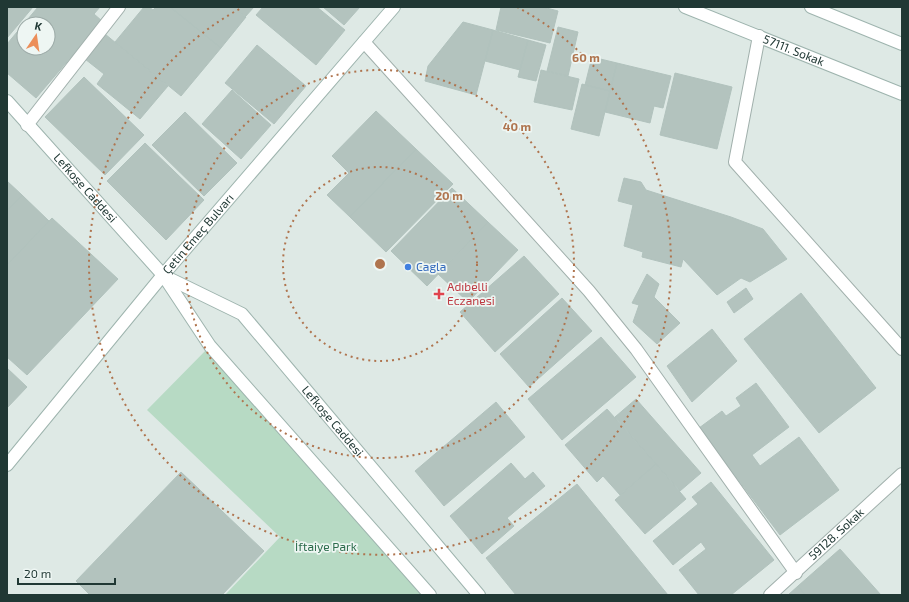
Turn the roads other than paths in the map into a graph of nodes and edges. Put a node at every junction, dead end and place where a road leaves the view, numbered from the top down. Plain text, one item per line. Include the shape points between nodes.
1 (119, 7) edge
2 (394, 7) edge
3 (685, 7) edge
4 (811, 7) edge
5 (759, 36) junction
6 (364, 42) junction
7 (902, 44) edge
8 (902, 94) edge
9 (7, 102) edge
10 (27, 125) junction
11 (163, 275) junction
12 (902, 349) edge
13 (7, 465) edge
14 (902, 474) edge
15 (796, 573) junction
16 (430, 595) edge
17 (479, 595) edge
18 (770, 595) edge

1 - 10 main road
2 - 6 main road, Çetin Emeç Bulvarı
3 - 5 main road, 57111. Sokak
4 - 7 main road
5 - 8 main road, 57111. Sokak
5 - 12 main road via 735,162
6 - 11 main road, Çetin Emeç Bulvarı
6 - 15 main road via 589,291 622,331
9 - 10 main road, Lefkoşe Caddesi
10 - 11 main road, Lefkoşe Caddesi
11 - 13 main road, Çetin Emeç Bulvarı
11 - 16 main road, Lefkoşe Caddesi via 210,346
11 - 17 main road, Lefkoşe Caddesi via 242,314
14 - 15 main road, 59128. Sokak
15 - 18 main road, 59128. Sokak

